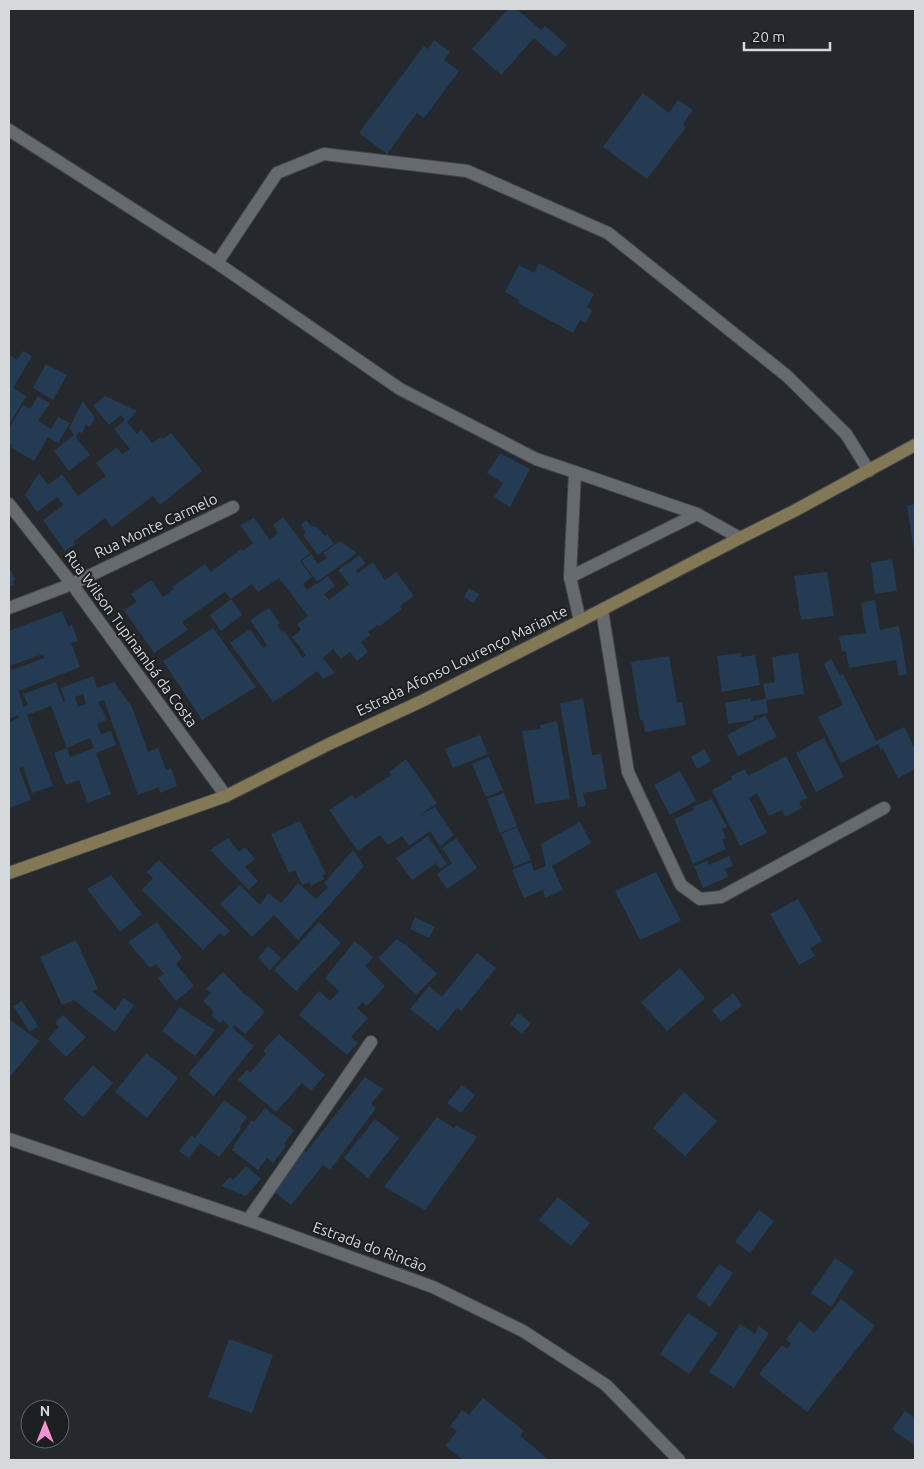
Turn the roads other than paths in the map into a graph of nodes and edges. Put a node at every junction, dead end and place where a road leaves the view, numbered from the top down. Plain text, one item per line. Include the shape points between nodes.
1 (9, 130) edge
2 (217, 263) junction
3 (915, 445) edge
4 (869, 471) junction
5 (575, 472) junction
6 (9, 504) edge
7 (233, 507) dead end
8 (698, 514) junction
9 (740, 538) junction
10 (570, 577) junction
11 (72, 584) junction
12 (9, 608) edge
13 (602, 610) junction
14 (580, 621) junction
15 (226, 796) junction
16 (884, 808) dead end
17 (9, 873) edge
18 (371, 1042) dead end
19 (9, 1139) edge
20 (248, 1220) junction
21 (679, 1460) edge

1 - 2 street
2 - 4 street via 277,173 324,154 467,170 608,233 787,376 846,434
2 - 5 street via 400,389 536,459
3 - 4 main road, Estrada Afonso Lourenço Mariante
4 - 9 main road, Estrada Afonso Lourenço Mariante
5 - 8 street
5 - 10 street
6 - 11 street, Rua Wilson Tupinambá da Costa
7 - 11 street, Rua Monte Carmelo
8 - 9 street
8 - 10 street
9 - 13 main road, Estrada Afonso Lourenço Mariante
10 - 14 street
11 - 12 street, Rua Monte Carmelo
11 - 15 street, Rua Wilson Tupinambá da Costa
13 - 14 main road, Estrada Afonso Lourenço Mariante
13 - 16 street via 628,772 681,885 700,900 721,897
14 - 15 main road, Estrada Afonso Lourenço Mariante
15 - 17 main road, Estrada Afonso Lourenço Mariante
18 - 20 street
19 - 20 street, Estrada do Rincão
20 - 21 street, Estrada do Rincão via 433,1287 523,1331 606,1385

